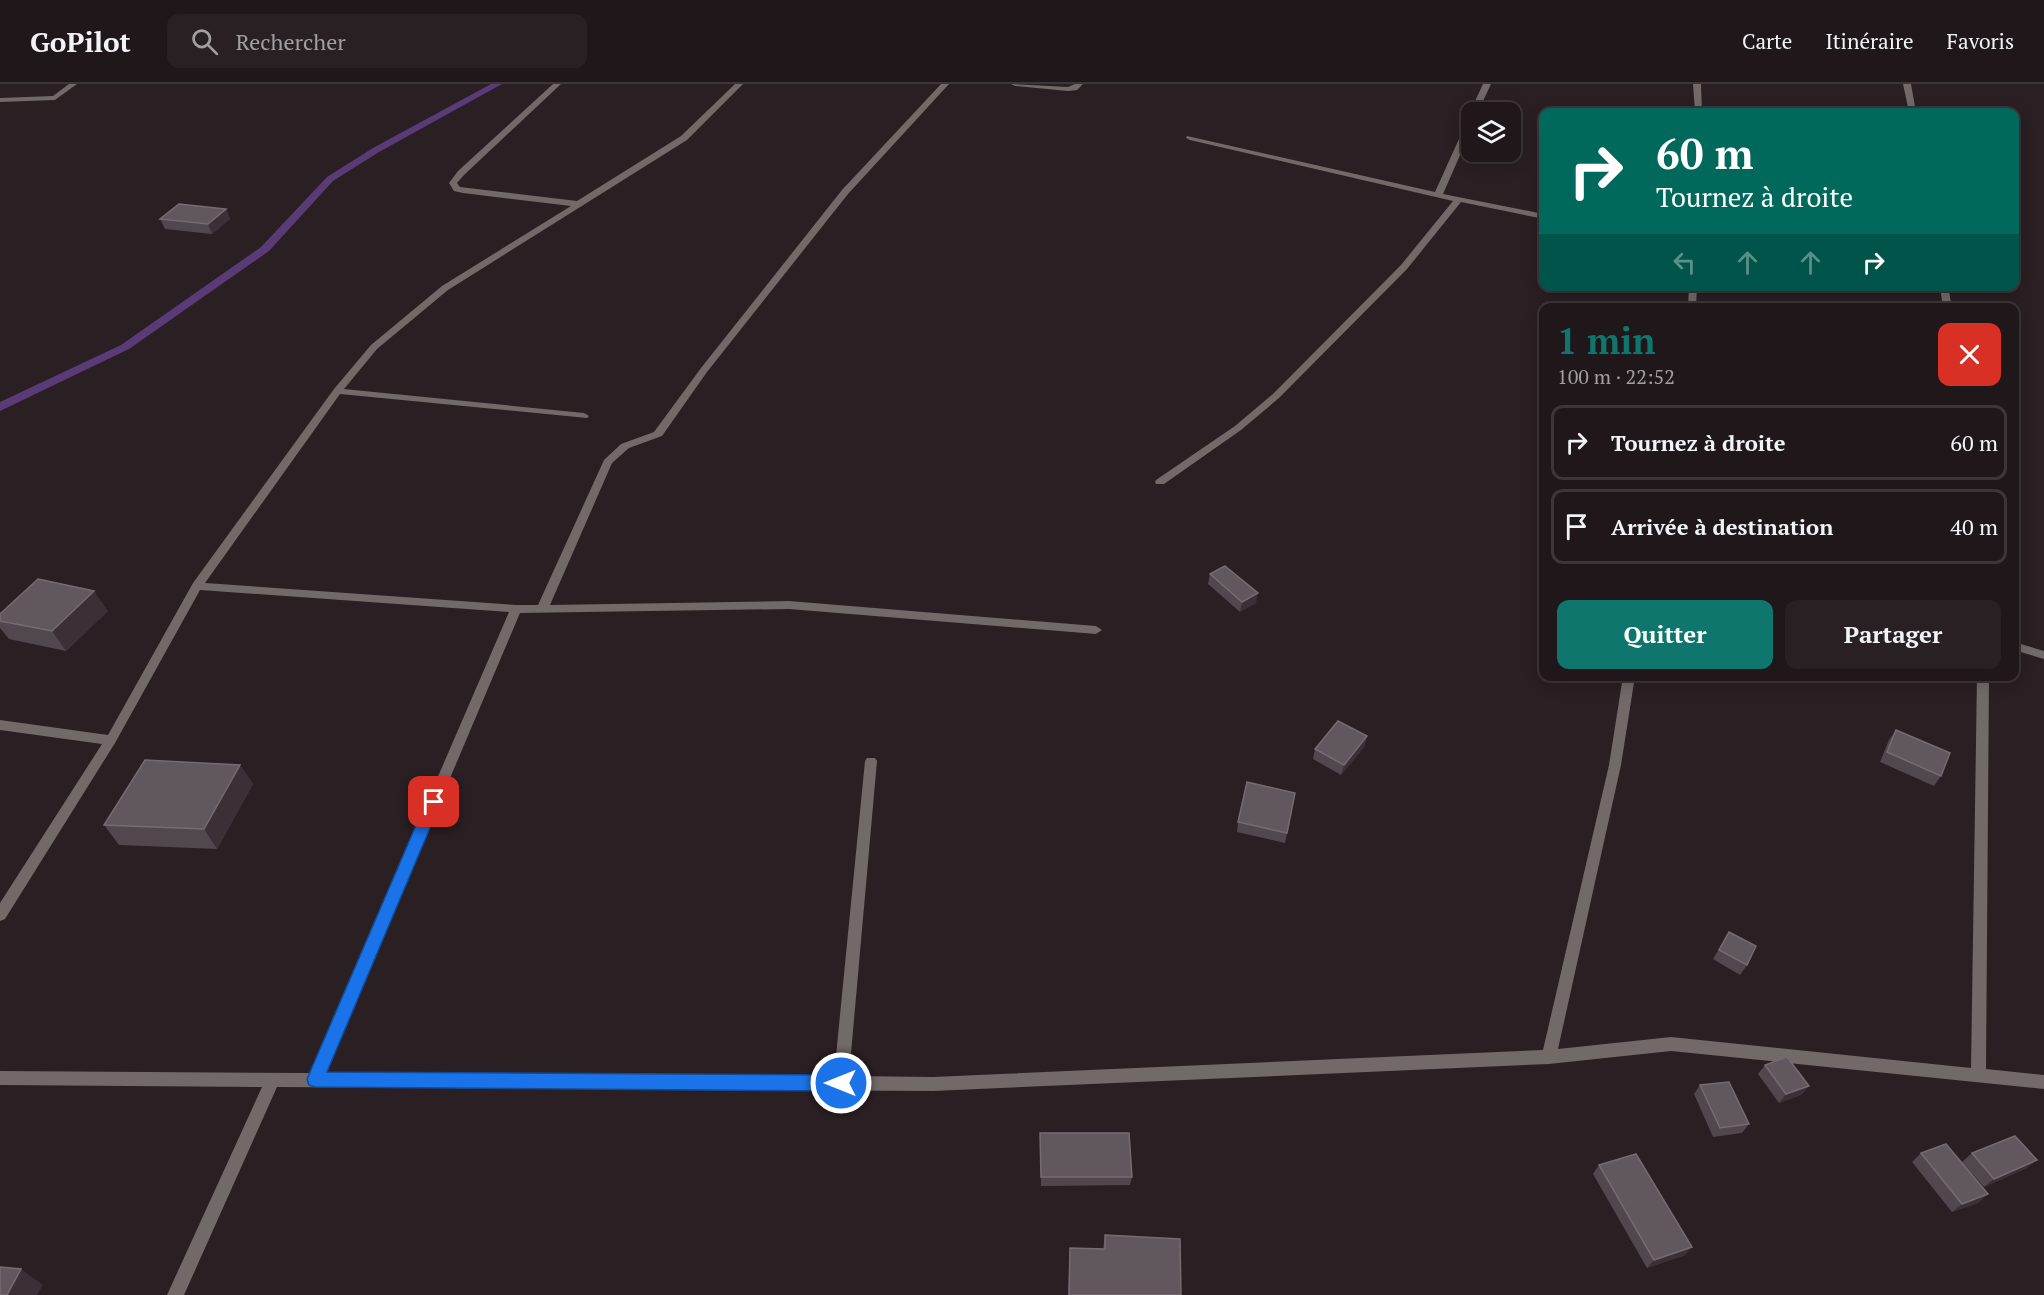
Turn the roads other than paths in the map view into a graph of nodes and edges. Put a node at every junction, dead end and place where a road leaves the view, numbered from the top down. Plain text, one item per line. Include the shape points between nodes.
1 (73, 84) edge
2 (557, 84) edge
3 (739, 84) edge
4 (945, 84) edge
5 (1015, 84) edge
6 (1079, 84) edge
7 (1487, 84) edge
8 (1697, 84) edge
9 (1907, 84) edge
10 (0, 100) edge
11 (1479, 102) edge
12 (1699, 108) edge
13 (1912, 108) edge
14 (1191, 138) dead end
15 (1461, 144) edge
16 (1438, 195) junction
17 (1459, 199) junction
18 (579, 204) junction
19 (1539, 216) edge
20 (337, 391) junction
21 (584, 416) dead end
22 (1160, 482) dead end
23 (196, 586) junction
24 (516, 609) junction
25 (542, 609) junction
26 (1096, 630) dead end
27 (2019, 648) edge
28 (2044, 655) edge
29 (1628, 681) edge
30 (1983, 681) edge
31 (0, 725) edge
32 (111, 740) junction
33 (871, 761) dead end
34 (0, 915) edge
35 (1549, 1057) junction
36 (1977, 1075) junction
37 (0, 1078) edge
38 (273, 1079) junction
39 (315, 1079) junction
40 (2044, 1082) edge
41 (841, 1083) junction
42 (175, 1295) edge

1 - 10 street via 55,98
2 - 18 street via 453,183 463,191
3 - 18 street via 684,138
4 - 25 street via 845,192 658,434 625,446 608,462
5 - 6 street via 1068,89
7 - 11 street
8 - 12 street
9 - 13 street
14 - 16 street
15 - 16 street
16 - 17 street
17 - 19 street
17 - 22 street via 1404,267 1276,396 1238,428
18 - 20 street via 445,288 374,346
20 - 21 street
20 - 23 street
23 - 24 street
23 - 32 street
24 - 25 street
24 - 39 street
25 - 26 street via 789,605
27 - 28 street
29 - 35 street via 1615,765
30 - 36 street
31 - 32 street
32 - 34 street
33 - 41 street
35 - 36 street via 1671,1044
35 - 41 street via 933,1084
36 - 40 street
37 - 38 street
38 - 39 street
38 - 42 street
39 - 41 street

